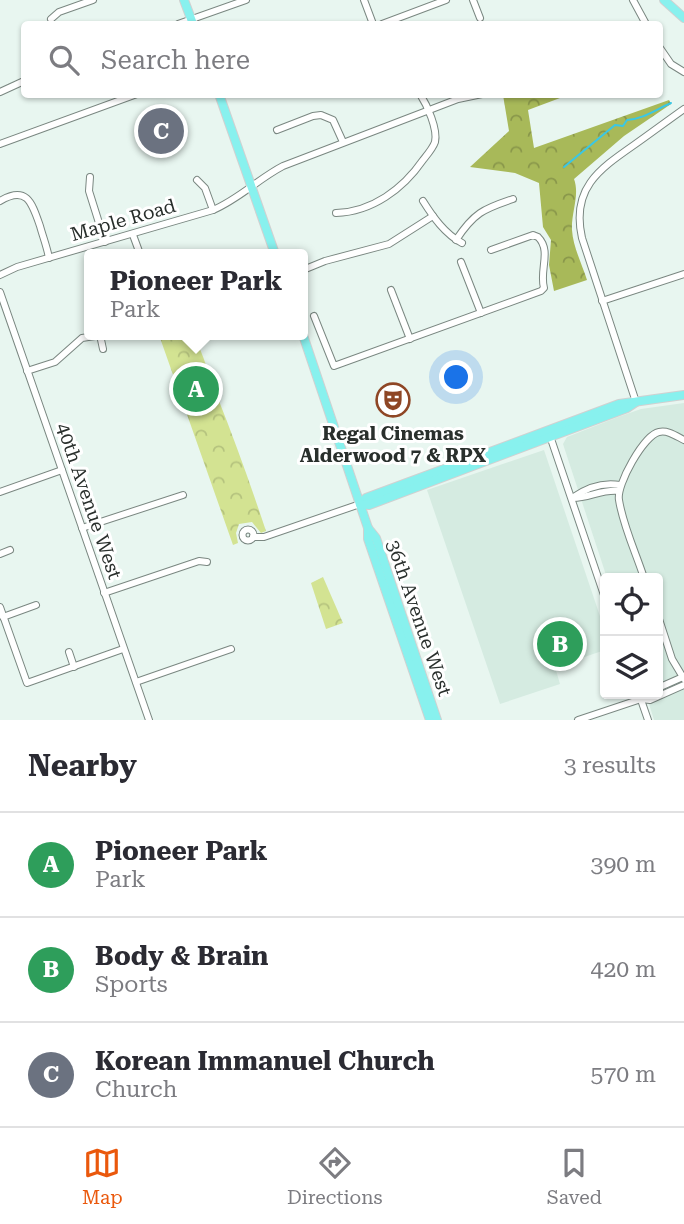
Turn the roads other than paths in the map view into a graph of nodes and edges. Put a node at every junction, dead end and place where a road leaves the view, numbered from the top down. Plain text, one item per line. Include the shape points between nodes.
1 (93, 0) edge
2 (184, 0) edge
3 (246, 0) edge
4 (363, 0) edge
5 (446, 0) edge
6 (473, 0) edge
7 (633, 0) edge
8 (664, 0) edge
9 (433, 2) edge
10 (480, 18) dead end
11 (684, 18) edge
12 (51, 19) dead end
13 (192, 21) edge
14 (194, 21) edge
15 (372, 21) edge
16 (389, 21) edge
17 (644, 21) edge
18 (663, 52) edge
19 (684, 72) edge
20 (21, 82) edge
21 (0, 92) edge
22 (126, 98) edge
23 (220, 98) edge
24 (422, 98) edge
25 (463, 98) edge
26 (684, 109) edge
27 (428, 110) junction
28 (277, 130) dead end
29 (343, 142) junction
30 (0, 144) edge
31 (90, 177) dead end
32 (197, 180) dead end
33 (251, 187) junction
34 (513, 200) dead end
35 (0, 201) edge
36 (423, 201) dead end
37 (213, 210) junction
38 (336, 213) dead end
39 (433, 216) junction
40 (133, 235) junction
41 (105, 243) junction
42 (138, 249) edge
43 (273, 249) edge
44 (491, 250) dead end
45 (50, 258) junction
46 (461, 262) dead end
47 (308, 268) edge
48 (684, 274) edge
49 (0, 275) edge
50 (391, 290) dead end
51 (0, 292) edge
52 (602, 301) junction
53 (481, 313) junction
54 (314, 316) dead end
55 (319, 333) junction
56 (308, 335) edge
57 (84, 338) edge
58 (410, 339) junction
59 (101, 340) edge
60 (304, 340) edge
61 (103, 349) dead end
62 (27, 371) junction
63 (684, 395) edge
64 (636, 402) junction
65 (550, 434) junction
66 (684, 440) edge
67 (487, 460) junction
68 (62, 470) junction
69 (443, 470) junction
70 (418, 486) junction
71 (619, 488) junction
72 (0, 492) edge
73 (183, 495) dead end
74 (572, 498) junction
75 (360, 504) junction
76 (82, 528) junction
77 (368, 528) junction
78 (253, 537) dead end
79 (10, 550) dead end
80 (0, 554) edge
81 (207, 562) dead end
82 (642, 573) edge
83 (600, 583) edge
84 (104, 593) junction
85 (36, 605) dead end
86 (0, 607) edge
87 (4, 617) junction
88 (663, 631) edge
89 (123, 649) junction
90 (231, 649) dead end
91 (69, 652) dead end
92 (74, 667) junction
93 (684, 680) edge
94 (136, 682) junction
95 (663, 685) edge
96 (663, 692) edge
97 (632, 699) edge
98 (643, 699) edge
99 (149, 720) edge
100 (430, 720) edge
101 (437, 720) edge
102 (578, 720) edge
103 (648, 720) edge

1 - 12 street
2 - 13 main road
3 - 14 street
4 - 15 street
5 - 9 street
6 - 10 street
7 - 17 street
8 - 11 main road
9 - 16 street
18 - 19 street
20 - 21 street
22 - 30 street
23 - 33 main road
24 - 27 street
25 - 27 street, Maple Road
26 - 52 street via 603,168 581,199 579,226
27 - 29 street, Maple Road
27 - 38 street via 435,142 413,174 390,196 348,213
28 - 29 street via 321,116 333,120
29 - 33 street, Maple Road via 283,166
31 - 41 street via 89,191
32 - 37 street
33 - 37 street, Maple Road
33 - 43 main road
34 - 39 street via 482,209 468,222 459,241
35 - 45 street via 23,195 32,202
36 - 39 street
37 - 40 street, Maple Road
39 - 47 street via 389,244
40 - 41 street, Maple Road
40 - 42 street
41 - 45 street, Maple Road
44 - 53 street via 538,237 544,248 544,288
45 - 49 street, Maple Road
46 - 53 street
48 - 52 street
50 - 58 street
51 - 62 street, 40th Avenue West
52 - 64 street
53 - 58 street
54 - 55 street
55 - 56 street
55 - 58 street via 334,366
57 - 62 street via 55,362
59 - 61 street
60 - 75 main road, 36th Avenue West
62 - 68 street, 40th Avenue West
63 - 64 main road
64 - 65 main road via 619,404
65 - 67 main road
65 - 69 main road
65 - 74 street
66 - 71 street via 664,431 652,434
67 - 69 main road
67 - 70 main road
68 - 72 street
68 - 76 street, 40th Avenue West
69 - 70 main road
69 - 75 main road
70 - 75 main road via 369,505
71 - 74 street
71 - 82 street
73 - 76 street
74 - 83 street
75 - 77 main road, 36th Avenue West
75 - 78 street
76 - 84 street, 40th Avenue West
77 - 100 main road, 36th Avenue West via 368,540
77 - 101 main road, 36th Avenue West via 376,538
79 - 80 street
81 - 84 street via 198,561
84 - 89 street, 40th Avenue West
85 - 87 street
86 - 87 street
87 - 92 street via 27,682
88 - 93 street
89 - 92 street
89 - 94 street, 40th Avenue West
90 - 94 street
91 - 92 street
93 - 95 street
93 - 96 street
94 - 99 street, 40th Avenue West
97 - 102 street
98 - 103 street

